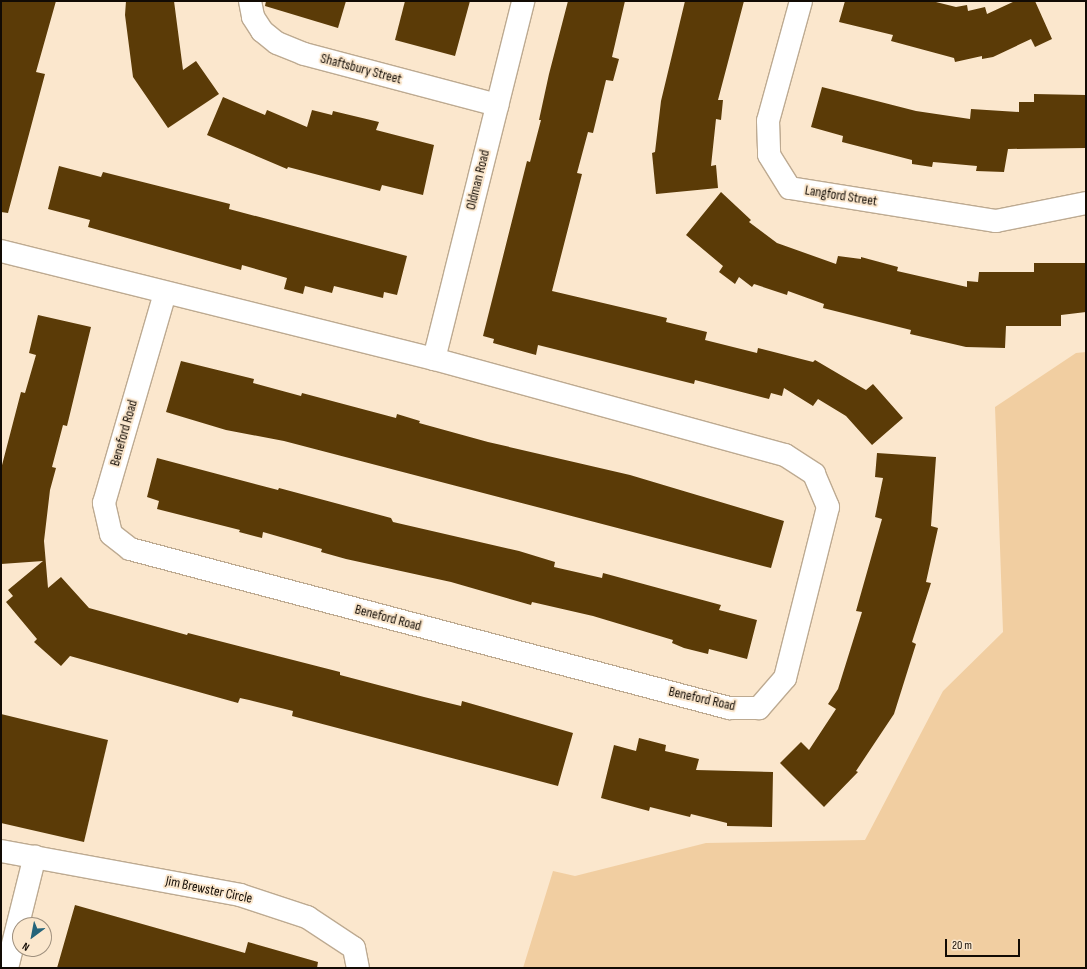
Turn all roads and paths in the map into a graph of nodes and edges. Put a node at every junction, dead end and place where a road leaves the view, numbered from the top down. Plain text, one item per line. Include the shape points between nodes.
1 (250, 1) edge
2 (523, 1) edge
3 (801, 1) edge
4 (497, 105) junction
5 (1086, 203) edge
6 (1, 251) edge
7 (165, 293) junction
8 (434, 359) junction
9 (1, 851) edge
10 (35, 856) junction
11 (7, 968) edge
12 (358, 968) edge

1 - 4 street, Shaftsbury Street via 253,17 277,43 304,54
2 - 4 street, Oldman Road
3 - 5 street, Langford Street via 768,121 769,156 790,188 996,222
4 - 8 street, Oldman Road
6 - 7 street, Beneford Road
7 - 8 street, Beneford Road
7 - 8 street, Beneford Road via 104,503 111,534 130,549 728,708 759,708 785,678 828,507 814,474 785,455
9 - 10 street, Jim Brewster Circle
10 - 11 street
10 - 12 street, Jim Brewster Circle via 240,895 306,917 354,948

